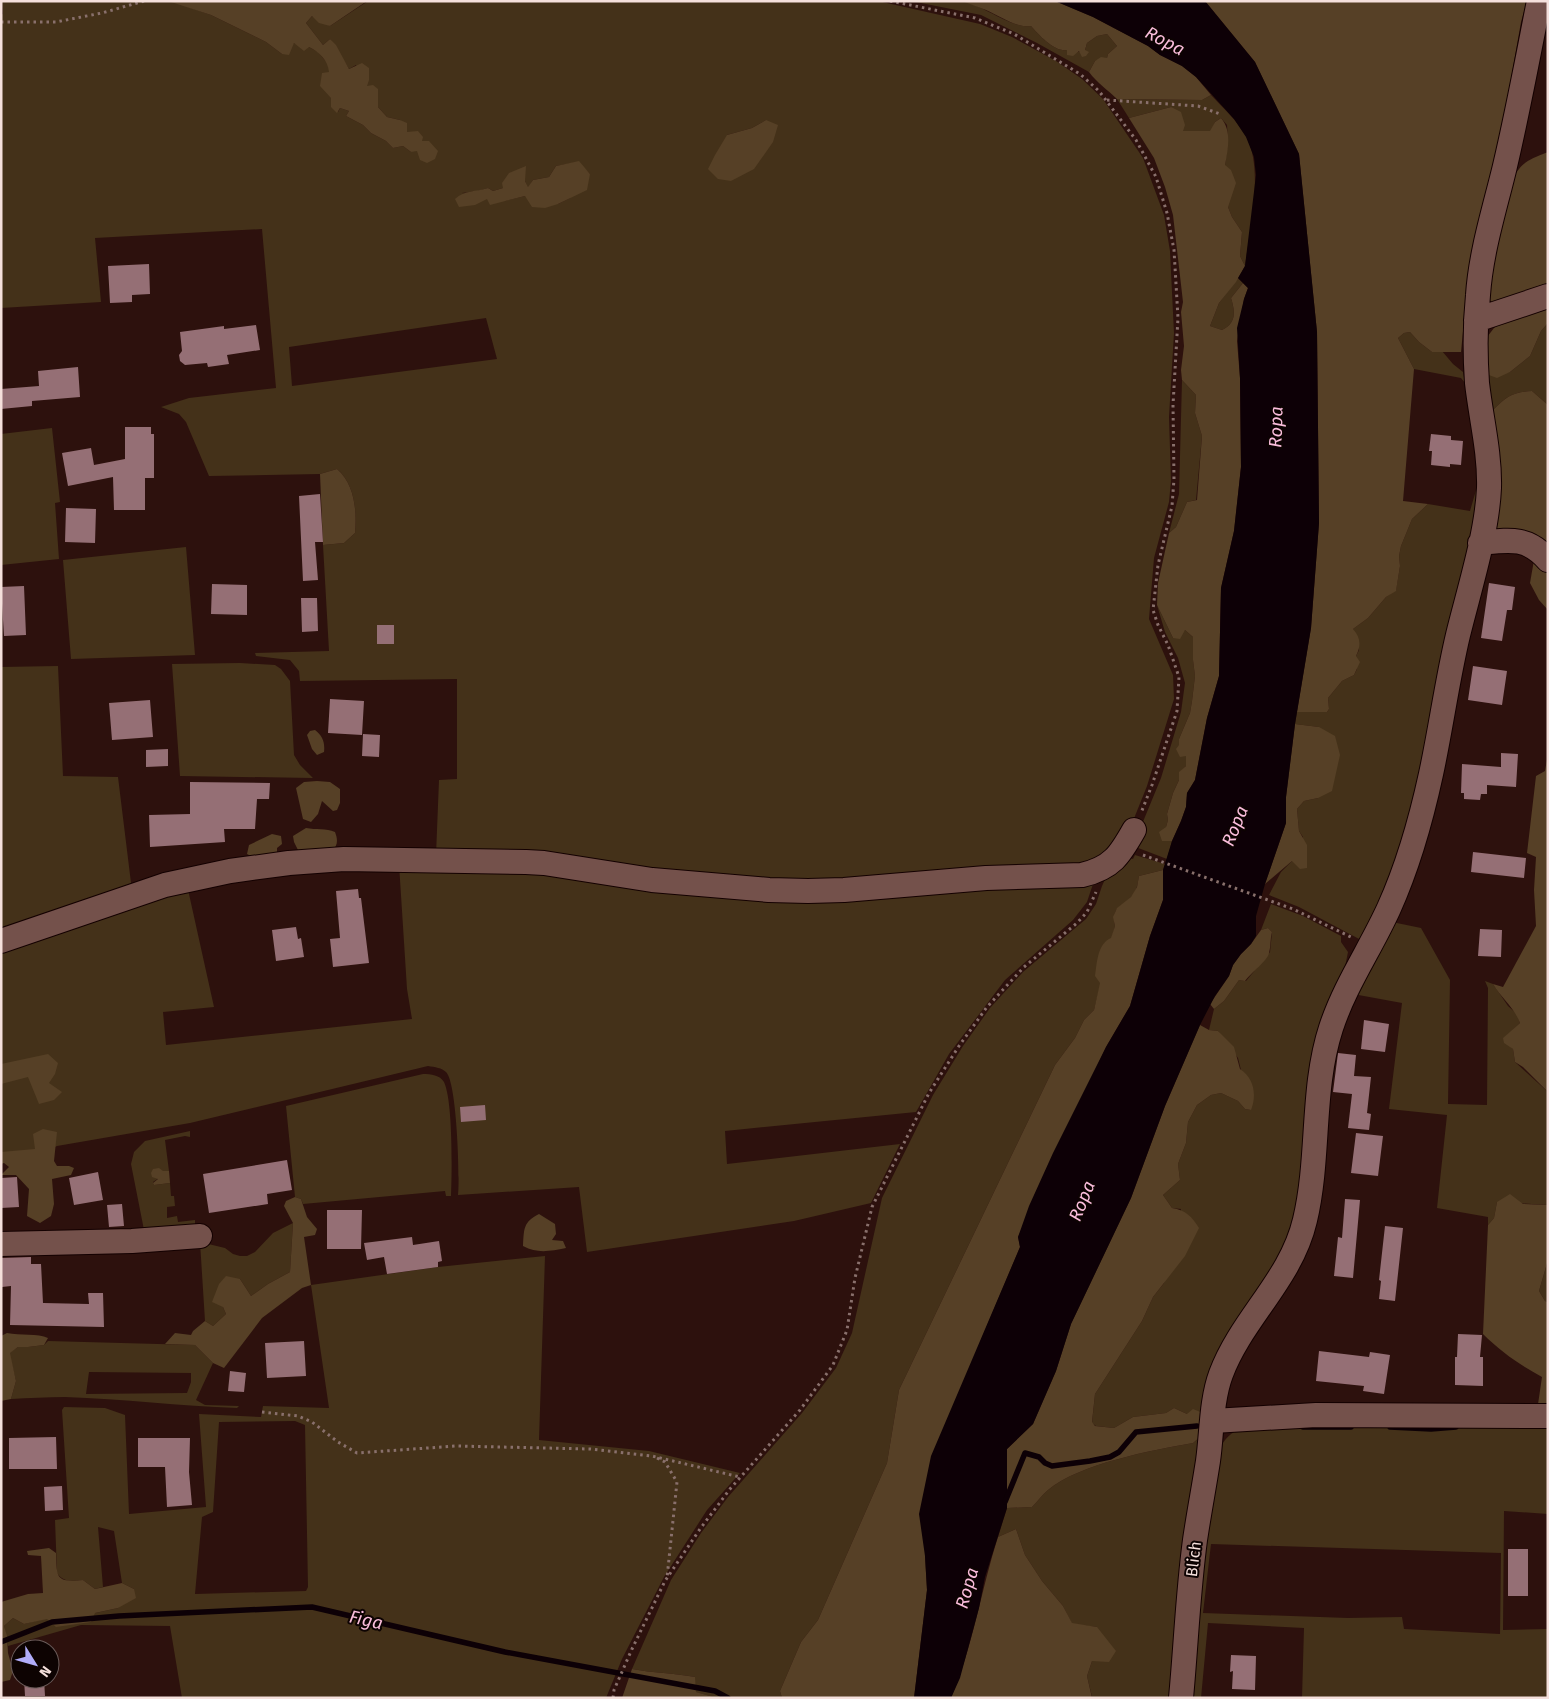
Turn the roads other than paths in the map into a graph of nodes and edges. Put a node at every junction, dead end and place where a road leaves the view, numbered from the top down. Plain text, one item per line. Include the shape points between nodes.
1 (1539, 1) edge
2 (1548, 296) edge
3 (1476, 320) junction
4 (1480, 543) junction
5 (1548, 560) edge
6 (1129, 839) road end
7 (1, 941) edge
8 (200, 1236) dead end
9 (1, 1244) edge
10 (1548, 1416) edge
11 (1213, 1421) junction
12 (1181, 1698) edge

1 - 3 street, Blich via 1480,270
2 - 3 street
3 - 4 street, Blich via 1477,383 1489,481
4 - 5 street via 1517,540 1537,549
4 - 11 street, Blich via 1414,840 1387,911 1330,1030 1322,1073 1314,1169 1304,1224 1282,1276 1232,1350 1220,1377
6 - 7 street via 1107,865 1097,872 1082,875 986,878 844,890 769,890 652,880 544,863 491,860 344,859 289,863 164,885
8 - 9 street
10 - 11 street via 1316,1415
11 - 12 street, Blich via 1195,1541

